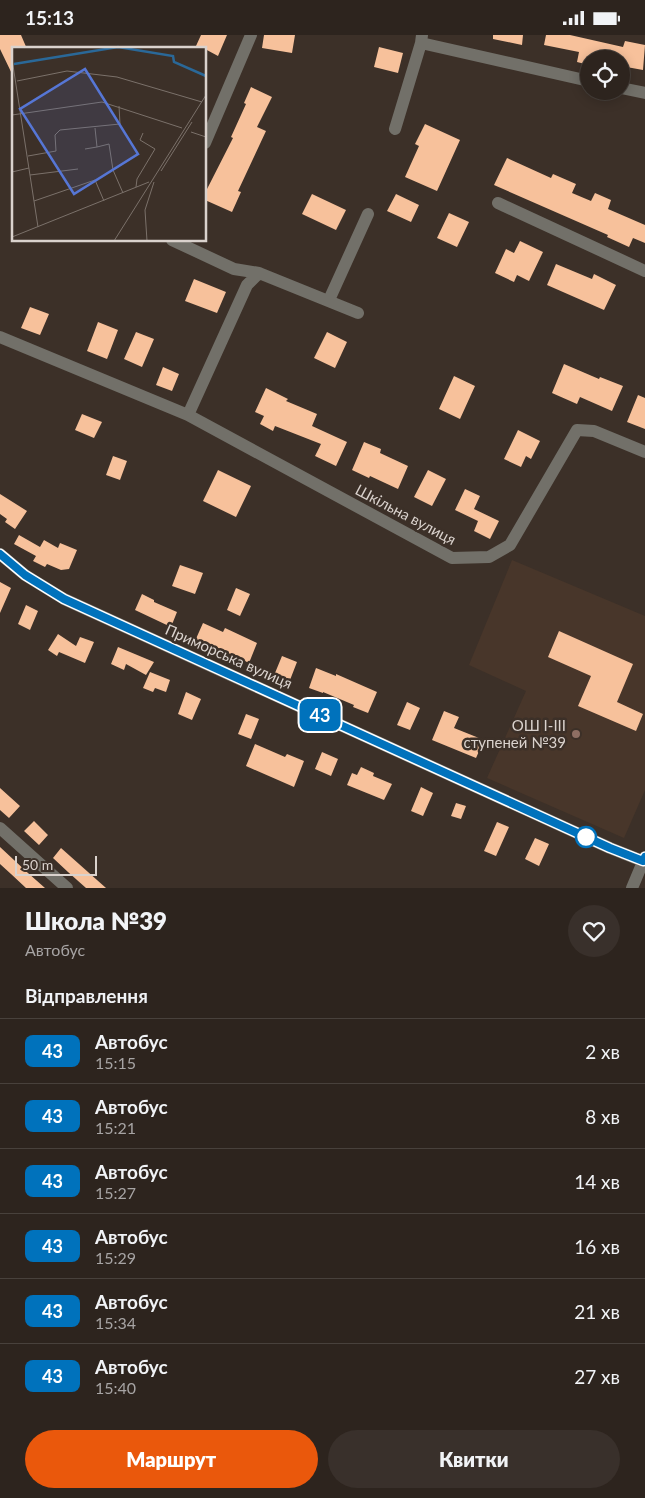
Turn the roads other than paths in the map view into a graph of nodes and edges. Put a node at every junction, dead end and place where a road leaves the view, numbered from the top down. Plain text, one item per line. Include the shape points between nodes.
1 (251, 35) edge
2 (422, 39) edge
3 (580, 79) edge
4 (630, 90) edge
5 (645, 93) edge
6 (395, 129) dead end
7 (206, 141) edge
8 (498, 203) dead end
9 (368, 214) dead end
10 (174, 241) edge
11 (645, 271) edge
12 (259, 273) junction
13 (329, 300) junction
14 (358, 313) dead end
15 (0, 337) edge
16 (188, 415) junction
17 (645, 452) edge
18 (0, 554) edge
19 (0, 828) edge
20 (644, 860) edge
21 (66, 888) edge
22 (632, 888) edge

1 - 7 street
2 - 3 street
2 - 6 street
4 - 5 street
8 - 11 street
9 - 13 street
10 - 12 street via 234,269
12 - 13 street
12 - 16 street via 247,285
13 - 14 street
15 - 16 street, Шкільна вулиця
16 - 17 street, Шкільна вулиця via 452,557 489,557 510,545 577,430 594,431
18 - 20 street, Приморська вулиця via 25,575 64,599 610,848
19 - 21 street
20 - 22 street

